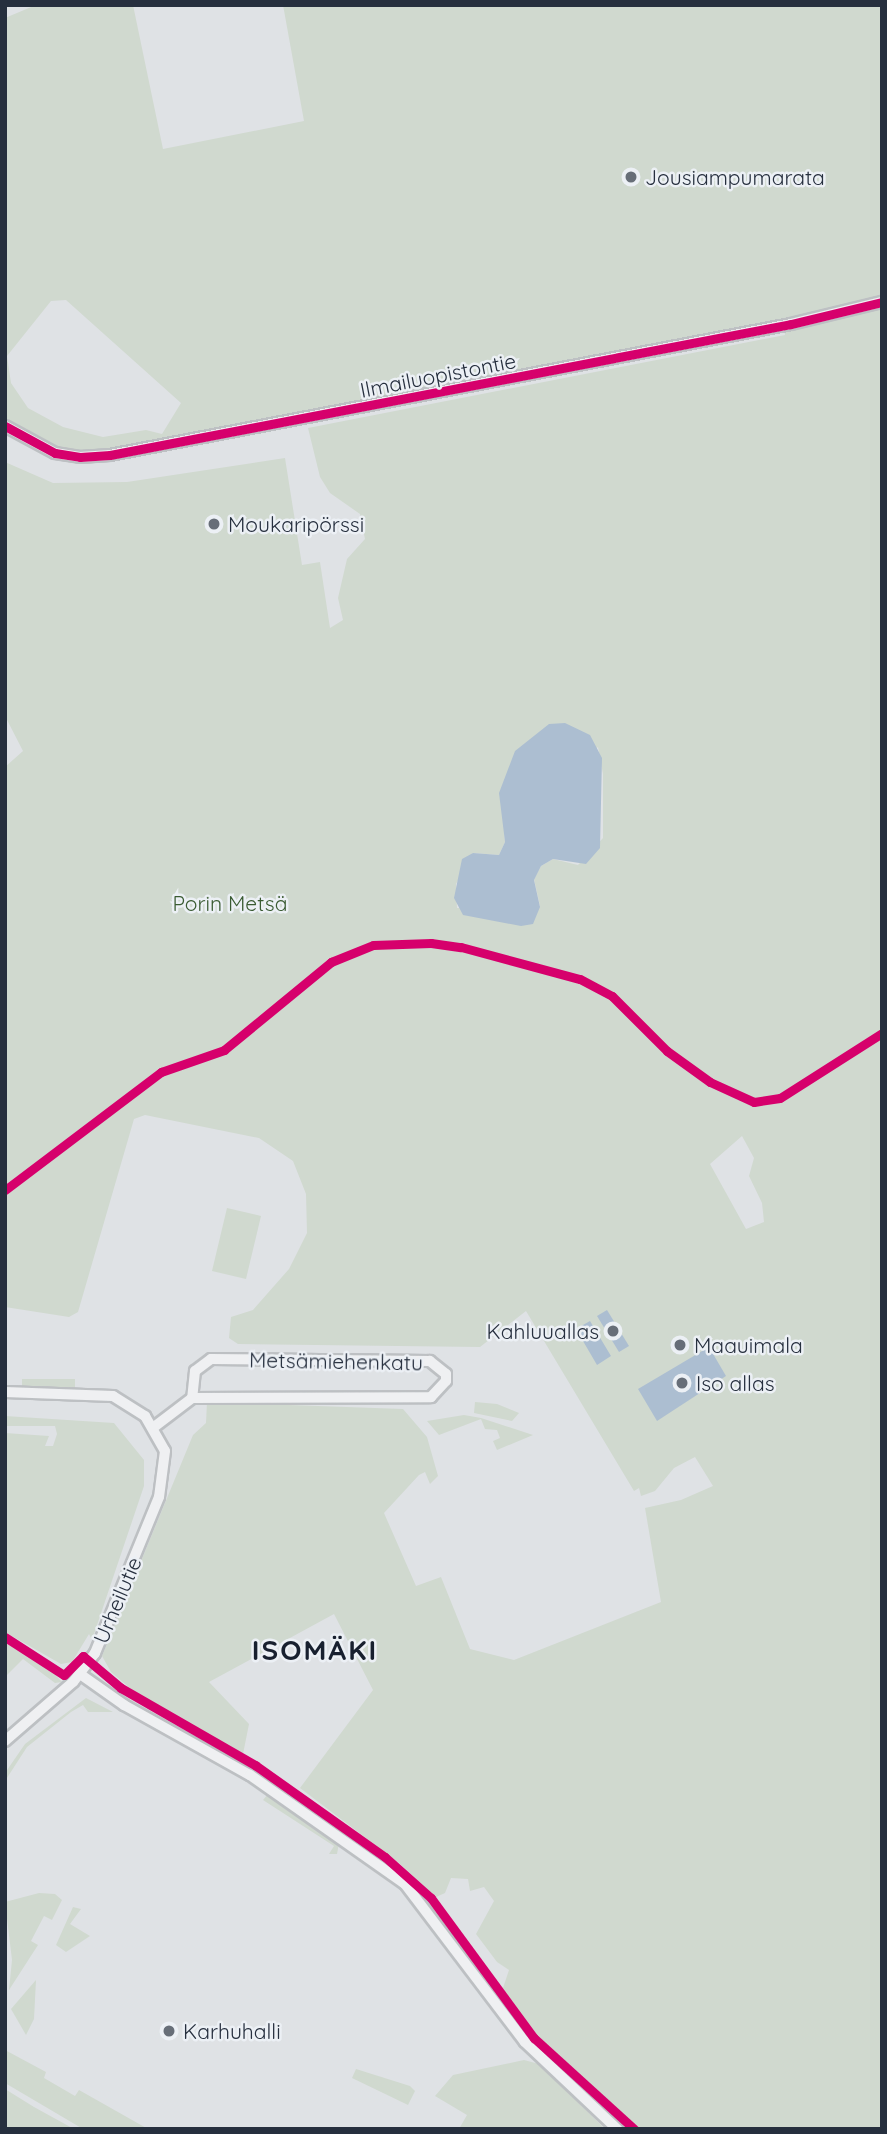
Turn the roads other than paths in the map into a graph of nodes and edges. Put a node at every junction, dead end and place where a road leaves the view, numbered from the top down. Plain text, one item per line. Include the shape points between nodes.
1 (882, 302) edge
2 (5, 426) edge
3 (5, 1392) edge
4 (192, 1398) junction
5 (155, 1427) junction
6 (80, 1674) junction
7 (5, 1741) edge
8 (617, 2129) edge

1 - 2 street, Ilmailuopistontie via 791,324 110,455 55,453
3 - 5 street via 113,1396 132,1405
4 - 4 street, Metsämiehenkatu via 431,1397 446,1381 446,1374 430,1361 211,1359 195,1371
4 - 5 street
5 - 6 street, Urheilutie via 165,1451 162,1488 106,1632
6 - 7 street, Urheilutie
6 - 8 street via 124,1705 250,1775 405,1884 526,2042

